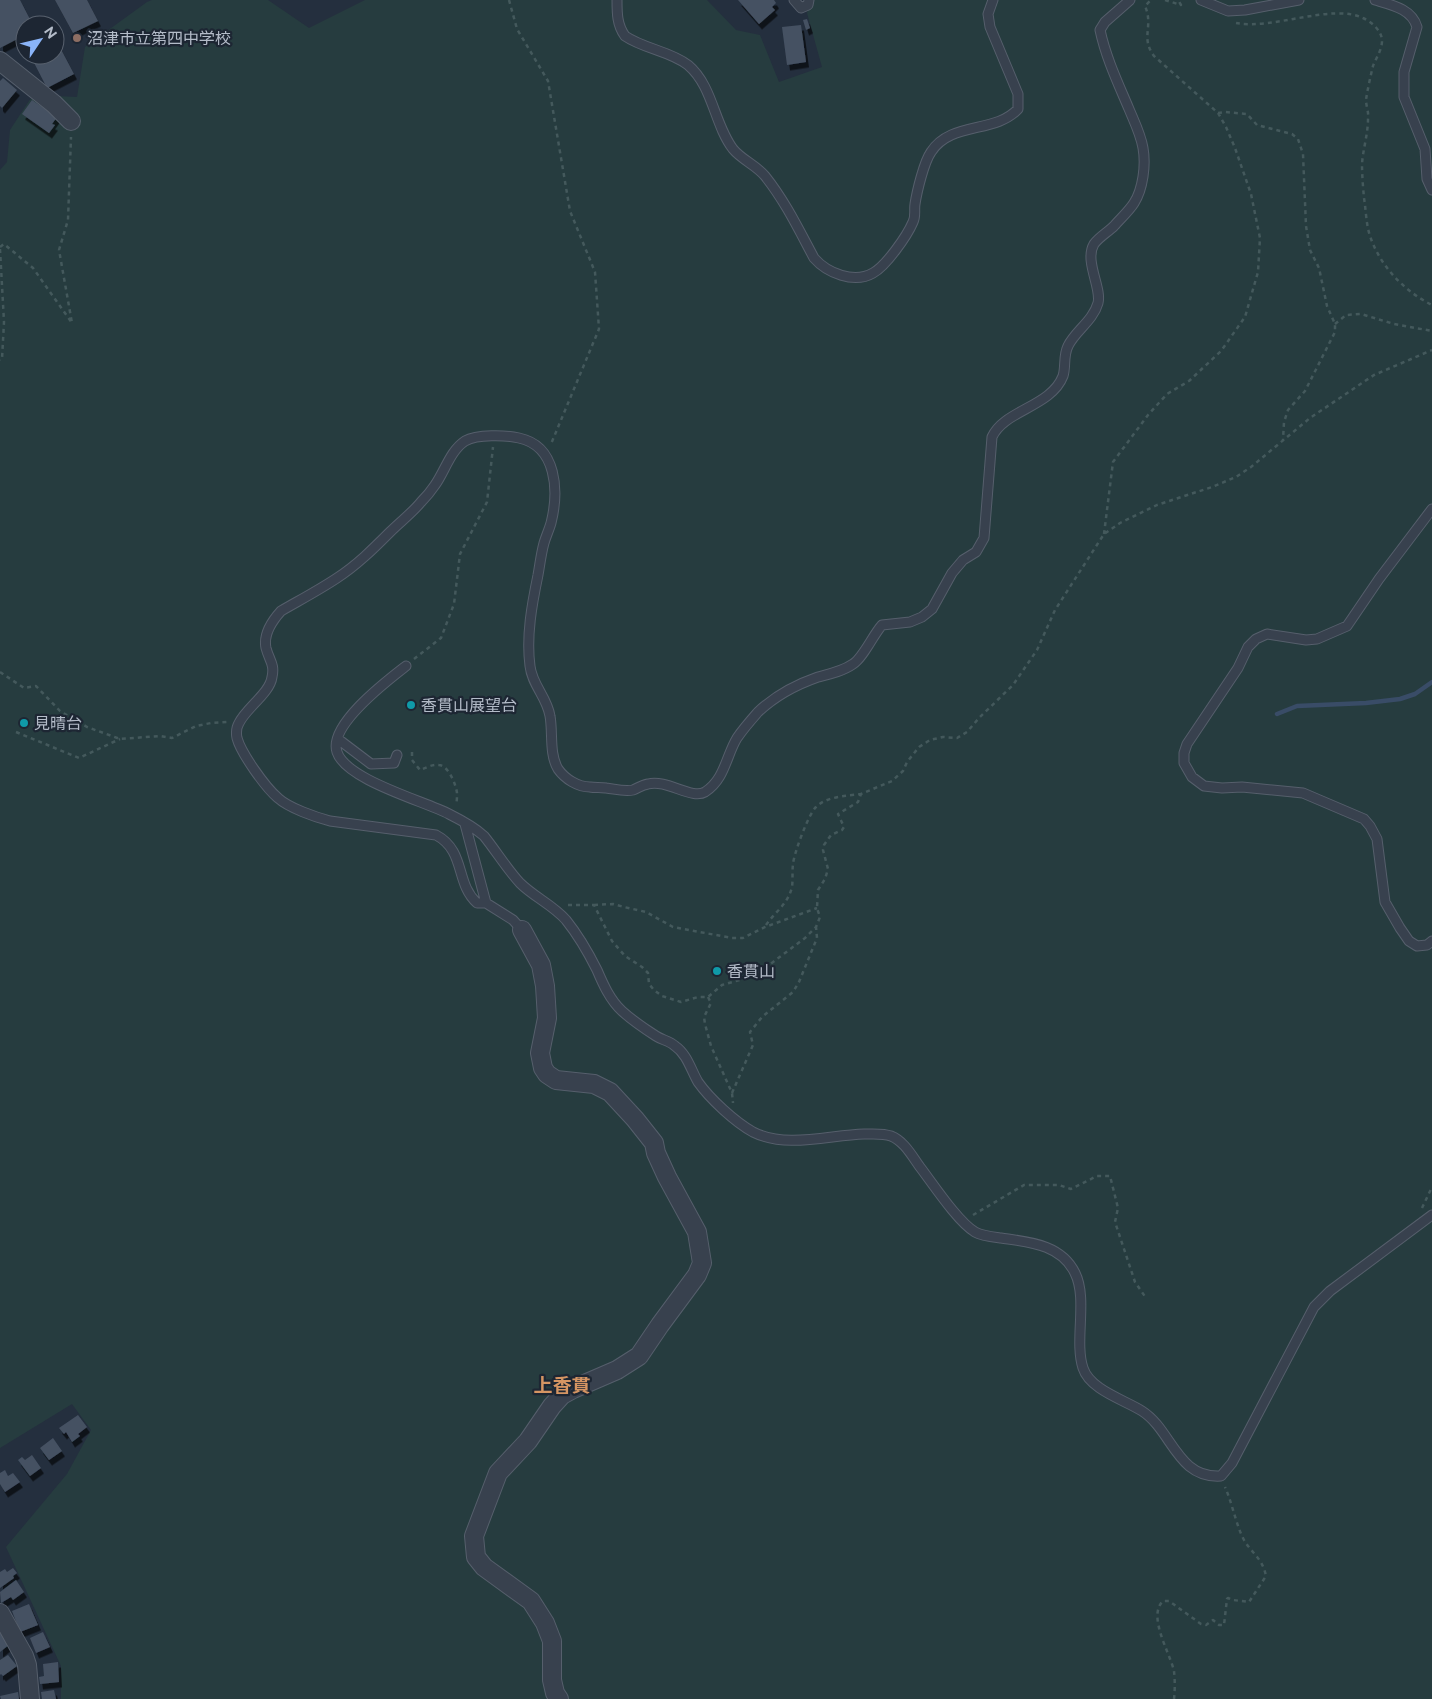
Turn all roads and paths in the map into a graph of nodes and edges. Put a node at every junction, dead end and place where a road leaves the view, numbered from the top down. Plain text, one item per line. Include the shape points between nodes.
1 (509, 0) edge
2 (617, 0) edge
3 (794, 0) edge
4 (809, 0) edge
5 (993, 0) edge
6 (1130, 0) edge
7 (1151, 0) edge
8 (1165, 0) edge
9 (1178, 0) edge
10 (1201, 0) edge
11 (1299, 0) edge
12 (1375, 0) edge
13 (1236, 23) dead end
14 (0, 61) edge
15 (1218, 113) junction
16 (71, 121) joint
17 (1432, 190) edge
18 (0, 248) edge
19 (1432, 305) edge
20 (1335, 324) junction
21 (1432, 331) edge
22 (1432, 350) edge
23 (0, 360) edge
24 (494, 436) junction
25 (1283, 440) junction
26 (546, 454) junction
27 (1432, 508) edge
28 (1104, 534) junction
29 (406, 666) joint
30 (0, 672) edge
31 (239, 722) junction
32 (16, 732) dead end
33 (120, 739) junction
34 (338, 739) junction
35 (412, 752) dead end
36 (397, 755) dead end
37 (862, 794) junction
38 (449, 814) junction
39 (464, 824) junction
40 (486, 903) junction
41 (594, 905) junction
42 (817, 908) junction
43 (558, 911) junction
44 (765, 927) junction
45 (816, 927) junction
46 (522, 930) joint
47 (1432, 941) edge
48 (708, 997) junction
49 (732, 1093) junction
50 (734, 1119) junction
51 (1432, 1215) edge
52 (962, 1221) junction
53 (1146, 1298) dead end
54 (1221, 1476) junction
55 (0, 1614) edge
56 (30, 1699) edge
57 (559, 1699) edge
58 (1174, 1699) edge

1 - 26 path via 517,29 548,81 570,211 595,272 599,330
2 - 5 lane via 621,30 626,36 686,64 701,79 734,149 764,174 819,264 840,275 859,278 882,267 914,221 915,205 930,152 952,134 1000,122 1018,109 1018,94 990,27 988,14
3 - 4 lane via 801,8 808,5
6 - 26 lane via 1100,30 1104,50 1143,148 1144,171 1138,196 1095,243 1090,253 1098,302 1066,349 1063,376 1044,399 1018,412 992,437 984,538 976,552 963,560 952,573 932,609 922,617 910,622 882,625 856,663 782,692 758,713 737,739 726,767 714,784 700,794 664,783 649,783 631,790 586,787 572,782 558,767 548,704 535,685 530,667 531,615 555,498
7 - 15 path via 1146,6 1148,49
8 - 9 path via 1181,5
10 - 11 lane via 1228,10 1245,10
12 - 17 lane via 1400,8 1416,21 1404,72 1404,97 1425,149
13 - 19 path via 1274,23 1339,13 1363,18 1380,33 1382,40 1366,100 1368,117 1362,163 1370,235 1390,272 1411,293
14 - 16 street
15 - 20 path via 1247,114 1257,125 1292,134 1298,139 1304,154 1310,250 1319,268 1327,306
15 - 28 path via 1235,148 1251,194 1260,238 1258,272 1245,317 1221,351 1189,381 1167,394 1113,462
16 - 18 path via 68,220 59,250 72,323 33,268 4,244
18 - 23 path via 4,322
20 - 21 path via 1346,315 1362,314
20 - 25 path via 1335,332 1305,390 1288,410
22 - 25 path via 1374,375
24 - 26 lane via 529,441
24 - 29 path via 487,502 460,554 454,604 441,638
24 - 31 lane via 470,438 463,443 419,505 359,562 281,610 266,634 272,680
25 - 28 path via 1236,477 1157,505
27 - 47 lane via 1347,626 1317,639 1267,634 1248,647 1238,668 1187,744 1184,762 1192,777 1204,786 1303,794 1364,819 1378,839 1385,902 1395,920 1409,941 1417,946
28 - 37 path via 1055,610 1037,650 1014,685 968,732 957,738 930,740 919,748 892,781
29 - 34 lane via 363,702 343,727
30 - 33 path via 24,688 36,686 60,711 87,727
31 - 33 path via 196,726 172,738
31 - 40 lane via 236,731 239,743 265,784 279,799 330,821 436,835 453,849 471,898 476,903
32 - 33 path via 79,758
34 - 36 lane via 371,764 394,763
34 - 38 lane via 337,751 353,769 393,791
35 - 38 path via 412,760 420,770 440,764 449,773 457,792 456,806
37 - 42 path via 858,802 838,814 844,827 824,844 828,869 818,890
37 - 44 path via 840,796 815,807 798,844 792,887 785,904
38 - 39 lane
39 - 40 lane
39 - 43 lane via 484,836 520,883
40 - 46 lane via 513,920
41 - 43 path via 570,904
41 - 44 path via 613,904 646,912 672,927 732,938 743,938
41 - 48 path via 612,940 625,956 648,973 654,990 681,1002
42 - 44 path
42 - 45 path via 820,917
43 - 50 lane via 582,941 620,1010 675,1046 685,1056 703,1089
45 - 48 path via 765,968 747,978 722,985
45 - 49 path via 817,938 793,992 762,1017 750,1032 753,1045
46 - 57 street via 541,965 545,986 547,1018 540,1053 547,1074 556,1080 594,1084 610,1092 654,1143 667,1178 697,1232 702,1263 697,1275 639,1356 617,1370 573,1389 552,1406 528,1441 498,1473 474,1536 476,1557 531,1601 545,1623 552,1641 554,1693
48 - 49 path via 711,1003 704,1018 710,1046
49 - 50 path
50 - 52 lane via 755,1133 774,1138 795,1140 854,1134 894,1137 907,1148
51 - 54 lane via 1344,1280 1314,1307 1232,1463
52 - 53 path via 1024,1184 1059,1185 1071,1189 1097,1176 1110,1176 1118,1208 1115,1222 1135,1282
52 - 54 lane via 976,1233 1035,1243 1051,1249 1070,1264 1080,1295 1080,1349 1087,1376 1096,1386 1154,1420 1181,1457 1198,1472 1209,1477
54 - 58 path via 1242,1537 1264,1565 1266,1576 1249,1602 1227,1599 1224,1625 1213,1620 1206,1625 1201,1624 1169,1601 1158,1605 1156,1616 1174,1671
55 - 56 street via 24,1656

